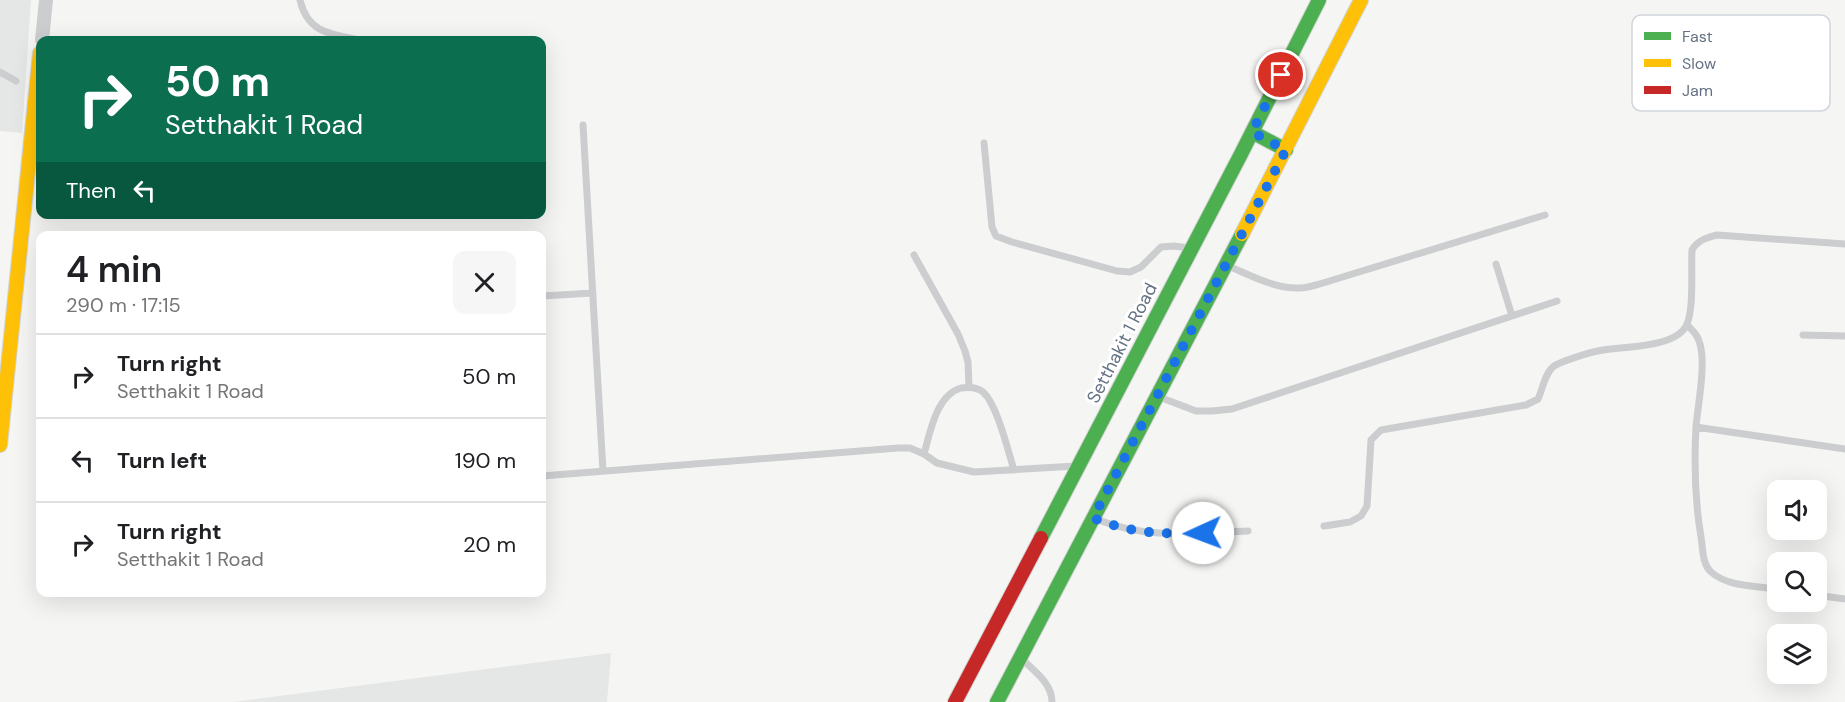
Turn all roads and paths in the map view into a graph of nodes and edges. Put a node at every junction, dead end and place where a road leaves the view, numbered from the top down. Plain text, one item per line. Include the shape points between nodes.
1 (46, 0) edge
2 (300, 0) edge
3 (1319, 0) edge
4 (1361, 0) edge
5 (42, 36) edge
6 (340, 36) edge
7 (0, 72) edge
8 (16, 81) dead end
9 (36, 92) edge
10 (583, 125) dead end
11 (1252, 132) junction
12 (984, 143) dead end
13 (1286, 150) junction
14 (1545, 215) dead end
15 (1845, 244) edge
16 (1192, 249) junction
17 (914, 255) dead end
18 (1496, 264) dead end
19 (1226, 265) junction
20 (592, 293) junction
21 (546, 296) edge
22 (1557, 301) dead end
23 (1512, 316) junction
24 (1687, 325) junction
25 (1803, 335) dead end
26 (1845, 336) edge
27 (969, 387) junction
28 (1156, 396) junction
29 (1696, 427) junction
30 (0, 446) edge
31 (1845, 449) edge
32 (924, 454) junction
33 (1079, 465) junction
34 (1014, 470) junction
35 (603, 471) junction
36 (546, 476) edge
37 (1093, 518) junction
38 (1324, 526) dead end
39 (1248, 531) dead end
40 (1767, 587) edge
41 (1827, 596) edge
42 (1845, 598) edge
43 (1020, 658) junction
44 (955, 702) edge
45 (998, 702) edge
46 (1052, 702) edge

1 - 5 street
2 - 6 lane via 316,28
3 - 11 main road, Setthakit 1 Road
4 - 13 main road
7 - 8 lane
9 - 30 main road
10 - 20 lane
11 - 13 main road
11 - 16 main road, Setthakit 1 Road
12 - 16 lane via 996,236 1130,272 1141,267 1161,247
13 - 19 main road
14 - 19 lane via 1300,288 1264,281
15 - 24 lane via 1718,235 1705,238 1692,250
16 - 33 main road, Setthakit 1 Road
17 - 27 lane via 958,334 968,362
18 - 23 lane
19 - 28 main road
20 - 21 lane
20 - 35 lane
22 - 23 lane
23 - 28 lane via 1232,409 1196,411
24 - 29 lane via 1696,333 1702,360
24 - 38 lane via 1679,334 1663,341 1597,351 1555,365 1538,399 1526,405 1381,430 1371,440 1367,506 1361,516 1350,522
25 - 26 lane
27 - 32 lane via 954,390 946,398 934,417
27 - 34 lane via 982,391 990,402
28 - 37 main road
29 - 31 lane
29 - 40 lane via 1695,467 1704,560 1710,571 1727,581
32 - 34 lane via 957,469
32 - 35 lane via 898,448
33 - 34 lane
33 - 44 main road, Setthakit 1 Road
35 - 36 lane
37 - 39 lane via 1157,534
37 - 43 main road
41 - 42 lane
43 - 45 main road
43 - 46 lane via 1046,683

